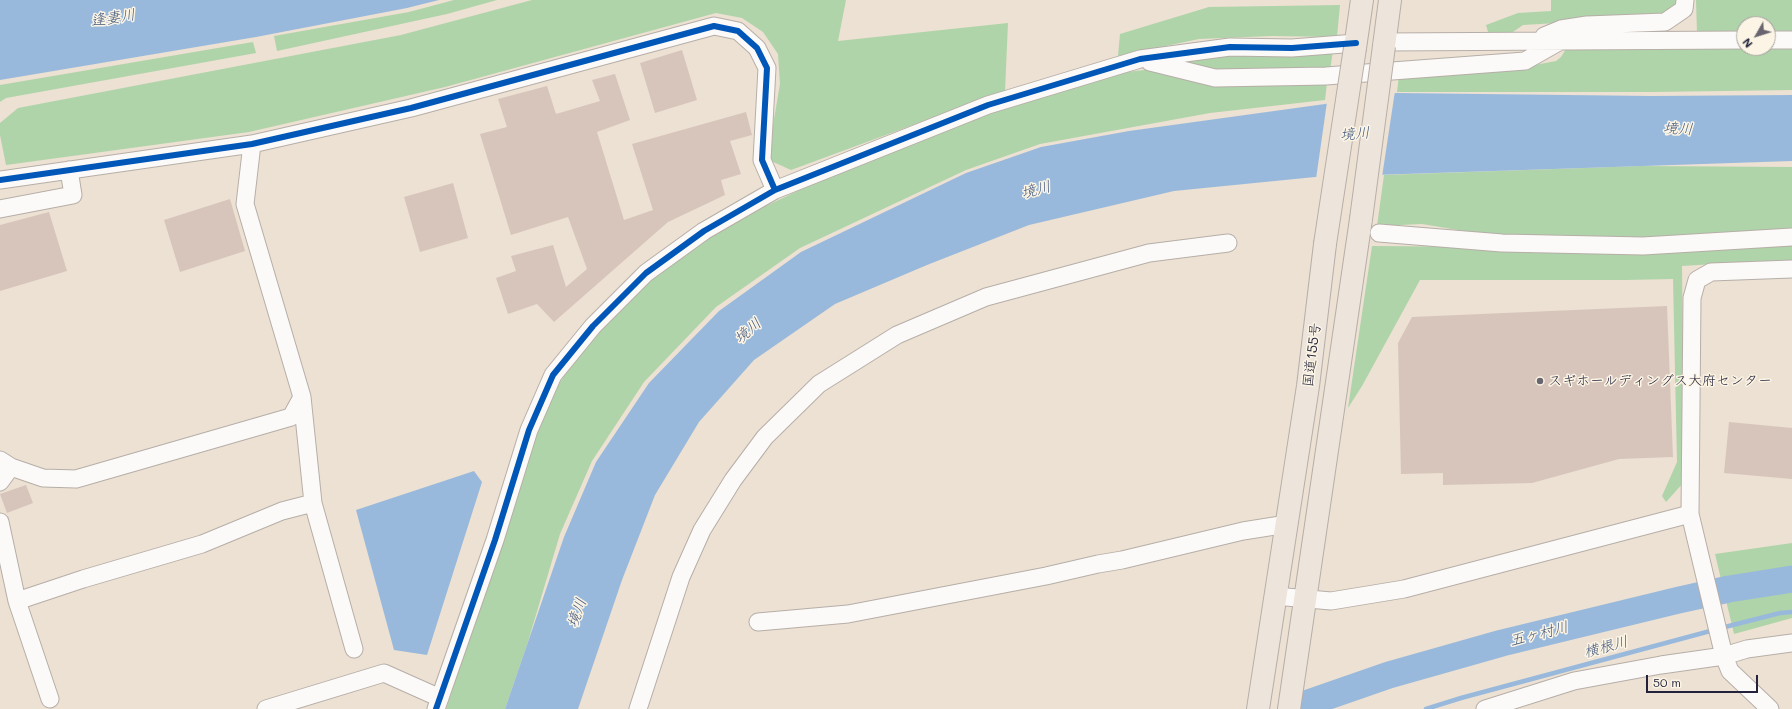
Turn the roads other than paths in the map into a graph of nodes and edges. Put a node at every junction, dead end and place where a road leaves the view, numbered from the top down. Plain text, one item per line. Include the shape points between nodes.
1 (1362, 0) edge
2 (1390, 0) edge
3 (1685, 0) edge
4 (1535, 40) junction
5 (1562, 40) junction
6 (1736, 40) edge
7 (1776, 40) edge
8 (1792, 40) edge
9 (1385, 42) junction
10 (1356, 43) junction
11 (1140, 59) junction
12 (252, 144) junction
13 (69, 170) junction
14 (0, 180) edge
15 (775, 190) junction
16 (0, 209) edge
17 (1378, 234) dead end
18 (1792, 237) edge
19 (1228, 243) dead end
20 (1792, 269) edge
21 (302, 397) junction
22 (6, 463) edge
23 (0, 482) edge
24 (314, 503) junction
25 (1690, 514) junction
26 (0, 522) edge
27 (1287, 524) junction
28 (1275, 596) junction
29 (1305, 599) junction
30 (17, 601) junction
31 (758, 622) dead end
32 (1792, 643) edge
33 (354, 649) dead end
34 (1723, 651) junction
35 (50, 699) dead end
36 (1259, 702) edge
37 (438, 703) edge
38 (266, 709) edge
39 (638, 709) edge
40 (1289, 709) edge
41 (1485, 709) edge
42 (1770, 709) edge

1 - 10 highway, 国道155号
2 - 9 highway, 国道155号
3 - 4 street via 1684,9 1665,22 1587,25 1561,29
4 - 5 street
4 - 9 street
5 - 6 street
5 - 11 street via 1525,61 1326,76 1215,78
7 - 8 street
9 - 29 highway, 国道155号, bridge
10 - 11 street via 1292,48 1230,47
10 - 27 highway, 国道155号, bridge via 1325,244 1308,386
11 - 15 street via 988,105
12 - 13 street
12 - 15 street via 411,108 714,26 738,31 757,48 767,68 762,160
12 - 21 street via 245,204
13 - 14 street
13 - 16 street via 73,195
15 - 37 street via 704,231 646,273 593,326 553,375 529,430 495,540
17 - 18 street via 1502,243 1643,246
19 - 39 street via 1149,253 986,297 897,335 819,384 765,437 733,480 702,530 681,578
20 - 25 street via 1711,272 1697,280 1692,298
21 - 22 street via 291,417 76,479 43,478
21 - 24 street
22 - 23 street
24 - 30 street via 282,511 202,544
24 - 33 street
25 - 29 street via 1404,589 1330,601
25 - 34 street
26 - 30 street
27 - 28 highway, 国道155号
27 - 31 street via 1242,531 1046,576 856,612
28 - 29 street
28 - 36 highway, 国道155号
29 - 40 highway, 国道155号
30 - 35 street
32 - 34 street
34 - 41 street via 1574,681
34 - 42 street via 1730,671
37 - 38 street via 384,673

